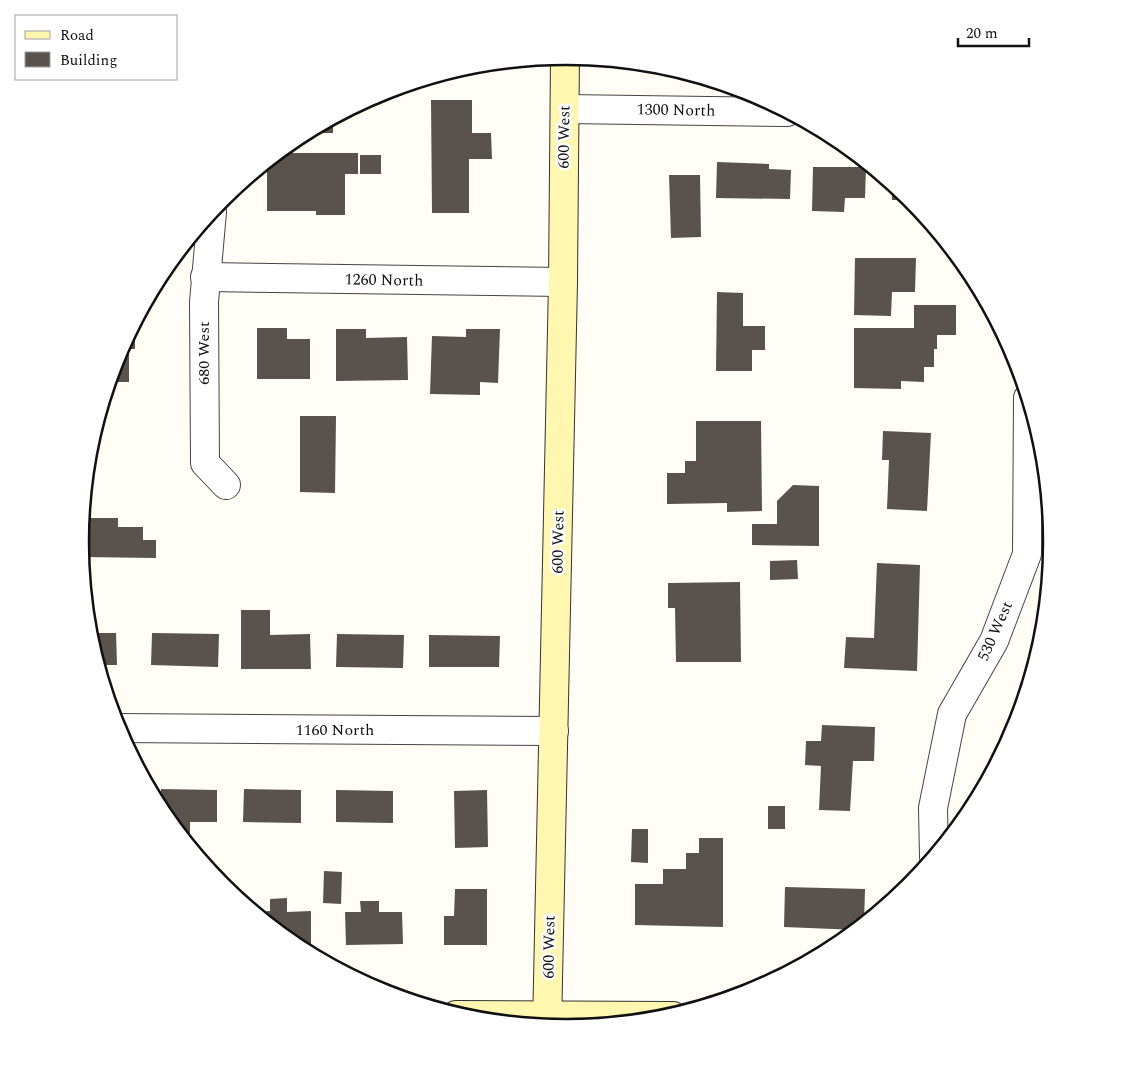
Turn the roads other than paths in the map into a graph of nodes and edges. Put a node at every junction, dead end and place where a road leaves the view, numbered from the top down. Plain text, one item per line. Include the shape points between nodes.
1 (565, 65) edge
2 (564, 109) junction
3 (773, 112) edge
4 (211, 224) edge
5 (205, 277) junction
6 (563, 282) junction
7 (1028, 419) edge
8 (226, 485) dead end
9 (126, 728) edge
10 (554, 731) junction
11 (934, 847) edge
12 (547, 1019) edge

1 - 2 street, 600 West
2 - 3 street, 1300 North
2 - 6 street, 600 West
4 - 5 street, 680 West
5 - 6 street, 1260 North
5 - 8 street, 680 West via 205,464
6 - 10 street, 600 West
7 - 11 street, 530 West via 1027,554 994,641 952,714 933,808
9 - 10 street, 1160 North
10 - 12 street, 600 West

